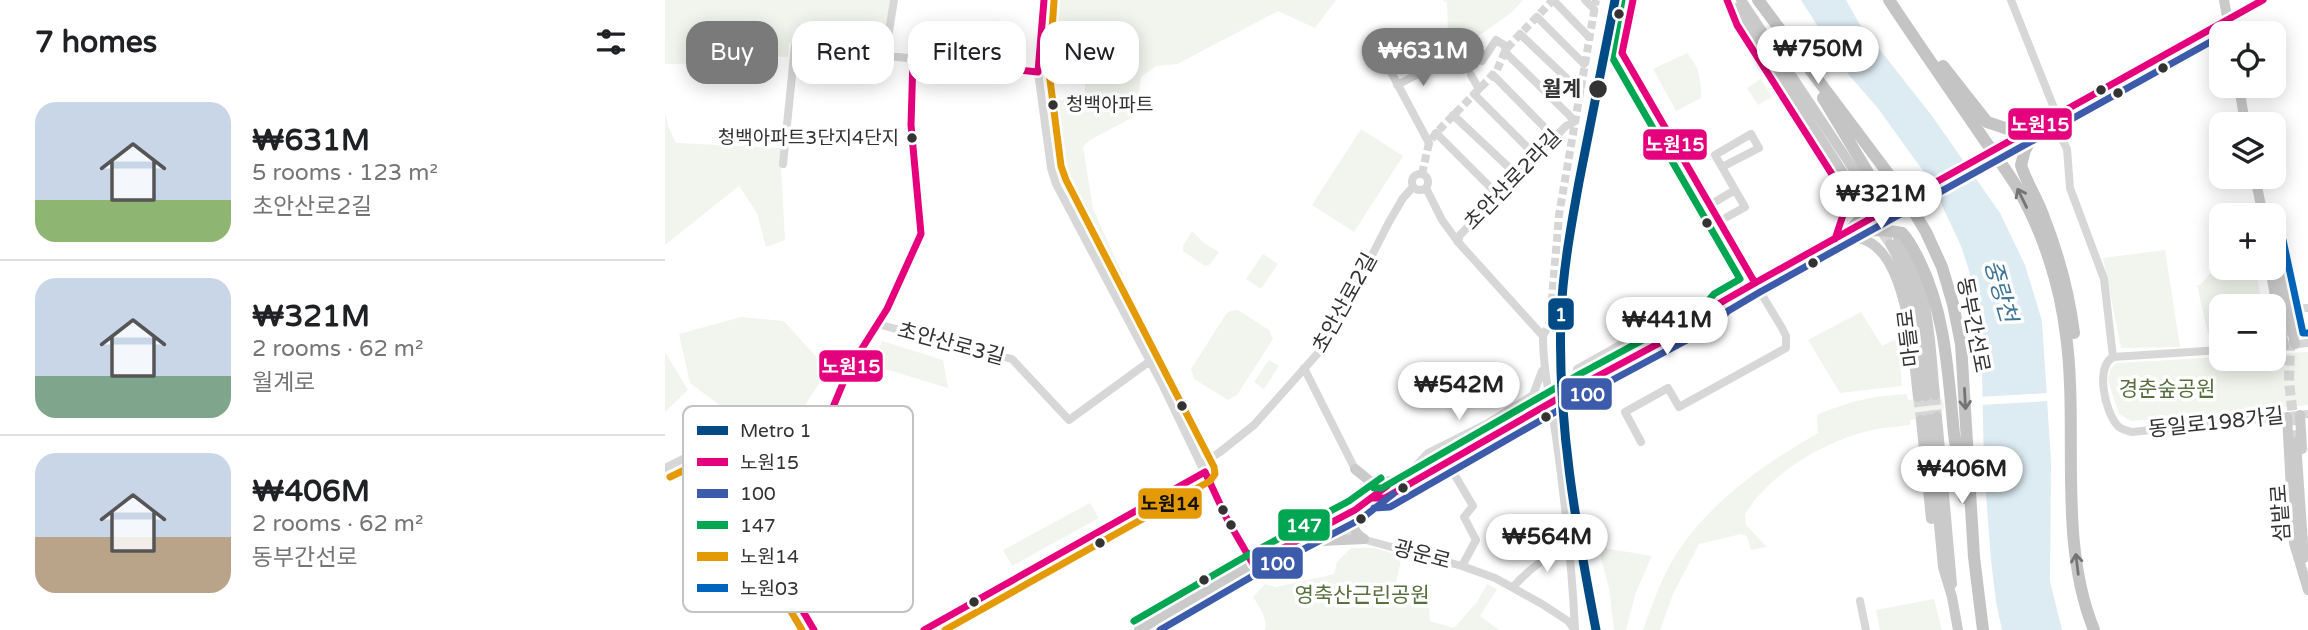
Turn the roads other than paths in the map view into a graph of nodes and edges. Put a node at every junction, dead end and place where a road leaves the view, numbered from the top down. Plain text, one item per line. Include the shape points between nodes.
1 (894, 0) edge
2 (1044, 0) edge
3 (1553, 0) edge
4 (1585, 0) edge
5 (1633, 0) edge
6 (1729, 0) edge
7 (1741, 0) edge
8 (1758, 0) edge
9 (2011, 0) edge
10 (2224, 0) edge
11 (2263, 0) edge
12 (1889, 1) edge
13 (1594, 9) dead end
14 (1537, 17) dead end
15 (2228, 20) junction
16 (891, 21) edge
17 (1520, 34) dead end
18 (1389, 36) dead end
19 (1589, 37) dead end
20 (1794, 50) junction
21 (1482, 61) dead end
22 (1584, 64) dead end
23 (1434, 66) dead end
24 (1026, 71) edge
25 (1038, 72) junction
26 (1471, 75) dead end
27 (1493, 75) dead end
28 (792, 76) edge
29 (912, 84) edge
30 (1398, 85) junction
31 (1580, 91) dead end
32 (1841, 111) junction
33 (1453, 115) dead end
34 (2049, 118) junction
35 (1436, 133) dead end
36 (1554, 137) junction
37 (1429, 143) dead end
38 (1536, 156) junction
39 (783, 164) dead end
40 (1722, 167) junction
41 (1517, 175) junction
42 (1413, 187) junction
43 (1426, 188) junction
44 (1735, 190) junction
45 (1498, 195) junction
46 (1708, 206) junction
47 (1727, 218) dead end
48 (1850, 231) junction
49 (1835, 239) junction
50 (1458, 242) junction
51 (1894, 242) tunnel mouth
52 (2281, 280) edge
53 (1755, 283) junction
54 (2307, 308) edge
55 (2288, 310) junction
56 (1706, 311) junction
57 (1677, 313) joint
58 (877, 324) junction
59 (2286, 328) tunnel mouth
60 (1693, 332) joint
61 (2308, 343) edge
62 (2286, 345) edge
63 (2209, 351) edge
64 (2113, 357) junction
65 (1150, 361) junction
66 (1304, 368) junction
67 (1543, 368) junction
68 (1584, 380) tunnel mouth
69 (2072, 389) junction
70 (1952, 404) junction
71 (833, 406) edge
72 (1540, 407) junction
73 (2304, 415) edge
74 (2287, 417) junction
75 (1641, 442) dead end
76 (2296, 442) tunnel mouth
77 (683, 459) edge
78 (1450, 467) junction
79 (665, 468) edge
80 (1204, 468) junction
81 (1356, 469) junction
82 (1408, 478) junction
83 (1359, 508) junction
84 (1334, 522) junction
85 (1364, 539) junction
86 (1295, 542) junction
87 (1569, 545) junction
88 (2308, 546) edge
89 (1973, 557) junction
90 (1253, 564) junction
91 (1462, 566) junction
92 (2308, 582) edge
93 (1513, 587) junction
94 (2308, 590) edge
95 (1952, 597) junction
96 (1860, 601) dead end
97 (803, 612) edge
98 (814, 630) edge
99 (924, 630) edge
100 (1139, 630) edge
101 (1575, 630) edge
102 (1866, 630) edge
103 (1958, 630) edge
104 (1983, 630) edge
105 (2094, 630) edge

1 - 16 street
2 - 25 street
3 - 19 street
4 - 13 street
5 - 46 street via 1622,53
6 - 7 main road via 1863,193
6 - 49 main road via 1737,25 1843,190 1846,210
8 - 20 highway, 동부간선로
9 - 34 street
10 - 15 main road
11 - 15 main road
12 - 34 highway via 1987,122 2008,128
69 -> 12 highway via 2053,270 2018,189
14 - 22 street
15 - 34 main road
17 - 31 street
18 - 30 street via 1391,72
20 - 32 highway, 동부간선로
20 - 48 highway via 1876,186 1877,200
21 - 36 street, 초안산로2라길 via 1496,40 1504,45 1507,54 1574,122
23 - 30 street
24 - 25 street
25 - 65 street via 1056,184
26 - 38 street via 1477,91
27 - 36 street
28 - 39 street
29 - 58 street via 911,125 921,234
30 - 37 street
32 - 70 highway via 1908,211 1940,279 1950,326
32 -> 89 highway, 동부간선로 via 1913,209 1949,291 1963,362
33 - 41 street
34 - 48 main road, bridge
34 - 64 street via 2067,149 2070,188 2102,270
34 - 69 highway via 2025,150 2021,164 2044,216 2070,303 2076,360
35 - 45 street
36 - 38 street, 초안산로2라길
38 - 41 street, 초안산로2라길
40 - 40 street via 1715,155 1751,134 1759,148
40 - 44 street
41 - 45 street, 초안산로2라길
42 - 43 street
42 - 43 street via 1413,177 1420,173 1427,178
42 - 66 street, 초안산로2길 via 1389,222 1327,343
43 - 50 street, 초안산로2라길
44 - 46 street
44 - 47 street via 1745,207
45 - 50 street, 초안산로2라길 via 1459,235
46 - 53 street
48 - 49 main road
48 - 70 highway via 1897,231 1909,242 1938,309
49 - 51 main road, 마들로 via 1864,240 1881,250 1897,277 1926,396 1924,297 1916,271
49 - 53 main road
50 - 67 street, 초안산로2라길 via 1543,336
52 - 55 main road
53 - 56 main road via 1720,303 1713,301
53 - 75 street via 1786,336 1786,348 1679,407 1668,388 1625,412
54 - 55 street
55 - 59 main road
56 - 57 main road
56 - 60 main road
56 - 68 main road
57 - 60 street via 1577,369 1574,381 1578,388 1594,389
58 - 65 street, 초안산로3길 via 1012,359 1069,420
58 - 71 street via 849,369
61 - 62 street
63 - 64 street
64 - 74 street, 동일로198가길 via 2103,368 2102,380 2110,412 2121,429 2132,432
65 - 80 street
66 - 80 street, 초안산로2길 via 1254,425
66 - 81 street
67 - 72 street
67 - 72 street
105 -> 69 highway via 2077,571
70 - 89 highway
72 - 78 street
72 - 82 main road
72 - 87 street
73 - 74 street, 동일로198가길
73 - 88 main road
74 - 94 main road via 2294,543
76 - 92 main road, 섬밭로
77 - 79 street
78 - 82 street
78 - 91 street via 1473,506 1464,517 1476,540
80 - 90 street
80 - 99 street, 초안산로2길
81 - 82 main road via 1371,482
81 - 83 main road via 1365,489
82 - 83 main road
83 - 84 main road
83 - 85 main road via 1353,529
84 - 85 street, 광운로
84 - 86 main road
85 - 86 main road
85 - 91 street, 광운로
86 - 90 main road
87 - 93 street via 1529,569
87 - 101 street
89 - 104 highway, 동부간선로
90 - 100 main road
91 - 93 street, 광운로
93 - 101 street, 광운로
95 - 95 main road via 1952,567 1929,419 1943,567
95 - 103 main road
96 - 102 street
97 - 98 street

